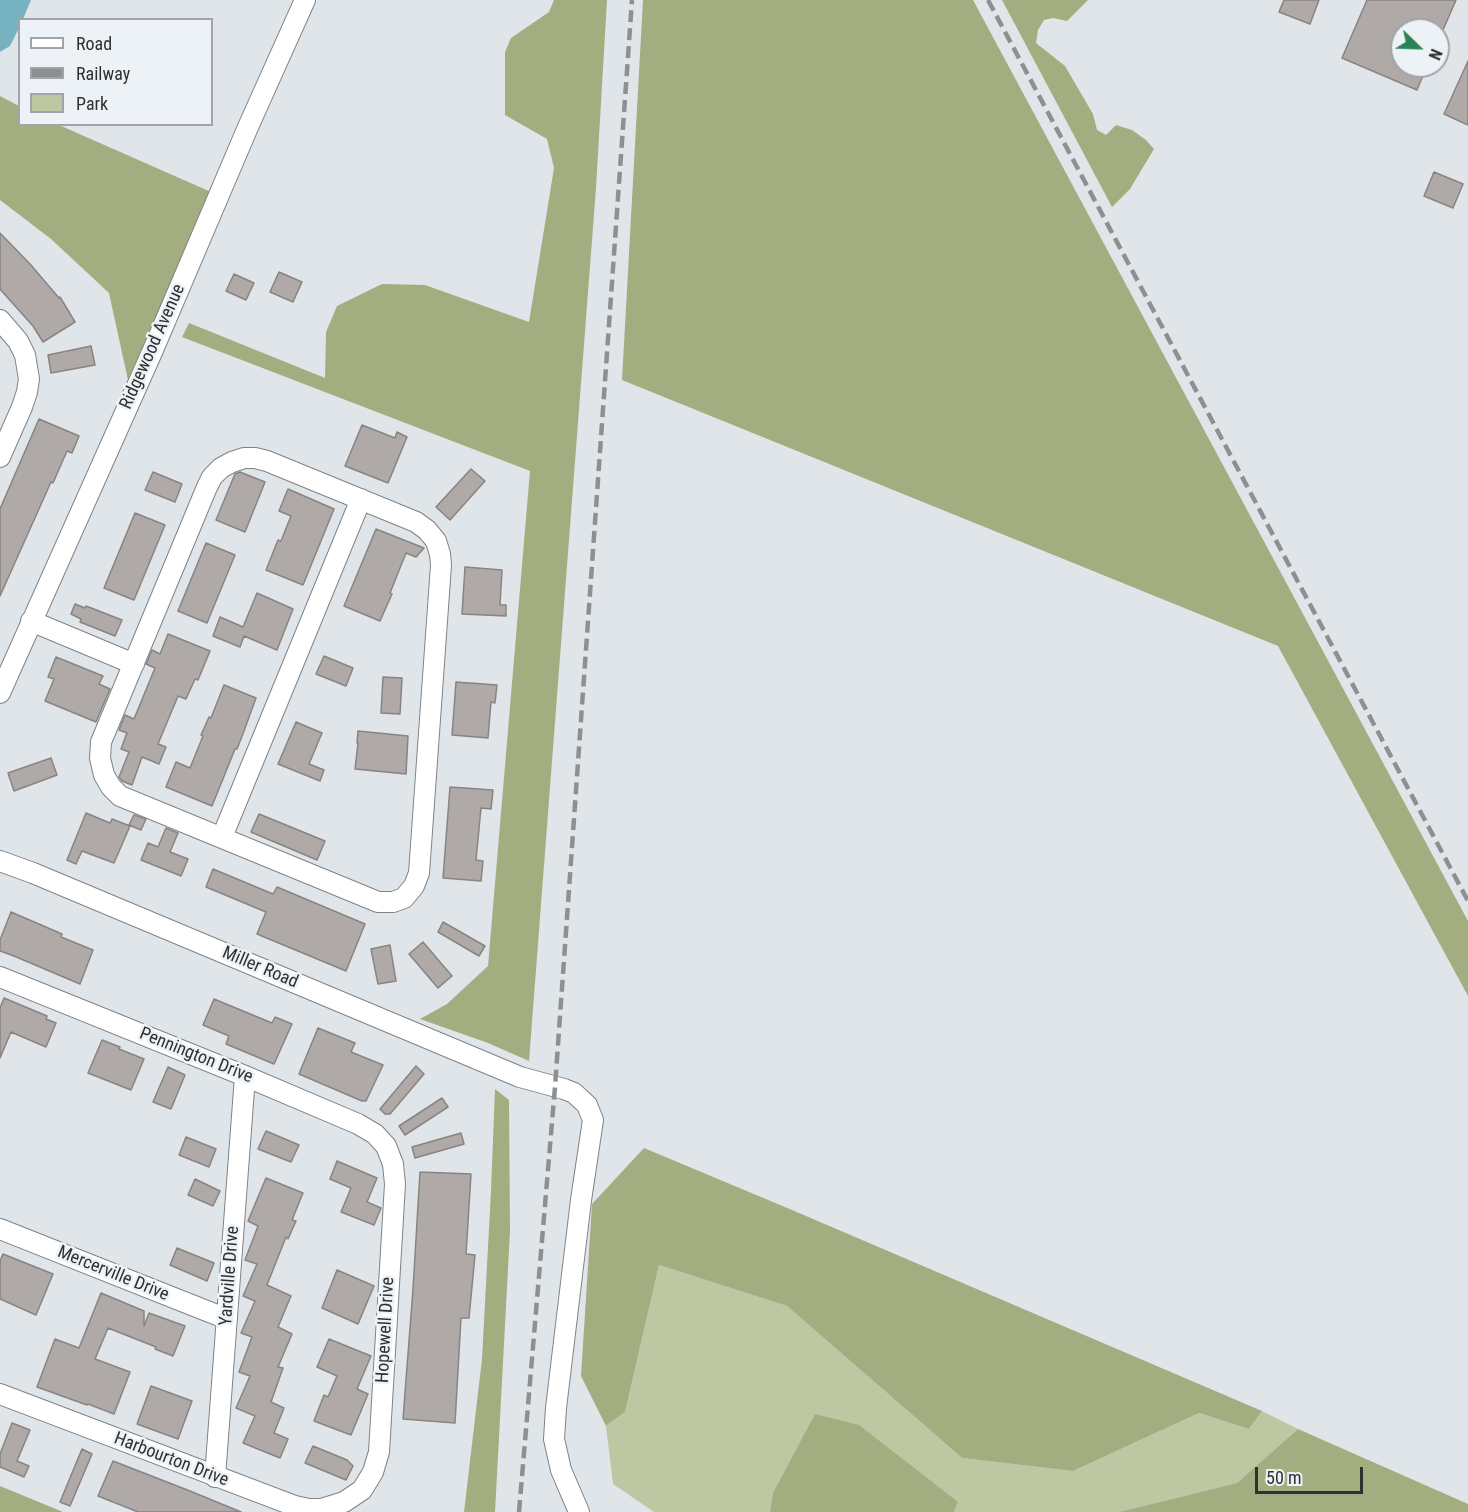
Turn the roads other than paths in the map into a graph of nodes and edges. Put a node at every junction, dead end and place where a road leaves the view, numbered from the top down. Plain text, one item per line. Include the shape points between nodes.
1 (305, 0) edge
2 (0, 320) edge
3 (0, 457) edge
4 (361, 499) junction
5 (31, 621) junction
6 (134, 664) junction
7 (0, 693) edge
8 (222, 837) junction
9 (0, 861) edge
10 (0, 977) edge
11 (245, 1076) junction
12 (386, 1146) joint
13 (0, 1229) edge
14 (227, 1319) junction
15 (0, 1394) edge
16 (215, 1477) junction
17 (344, 1502) joint
18 (579, 1512) edge

1 - 5 street, Ridgewood Avenue
2 - 3 street via 25,355 29,379
4 - 6 street via 255,458 244,458 221,468 207,487
4 - 8 street
4 - 8 street via 416,522 436,541 440,554 419,873 408,903 378,903
5 - 6 street
5 - 7 street, Ridgewood Avenue
6 - 8 street via 101,742 97,777 120,796
9 - 18 street, Miller Road via 520,1077 574,1093 587,1105 593,1120 554,1439 561,1470
10 - 11 street, Pennington Drive
11 - 12 street, Pennington Drive via 358,1124
11 - 14 street, Yardville Drive
12 - 17 street, Hopewell Drive via 395,1184 379,1452 362,1490
13 - 14 street, Mercerville Drive
14 - 16 street, Yardville Drive
15 - 16 street, Harbourton Drive
16 - 17 street, Harbourton Drive via 295,1506 321,1509

